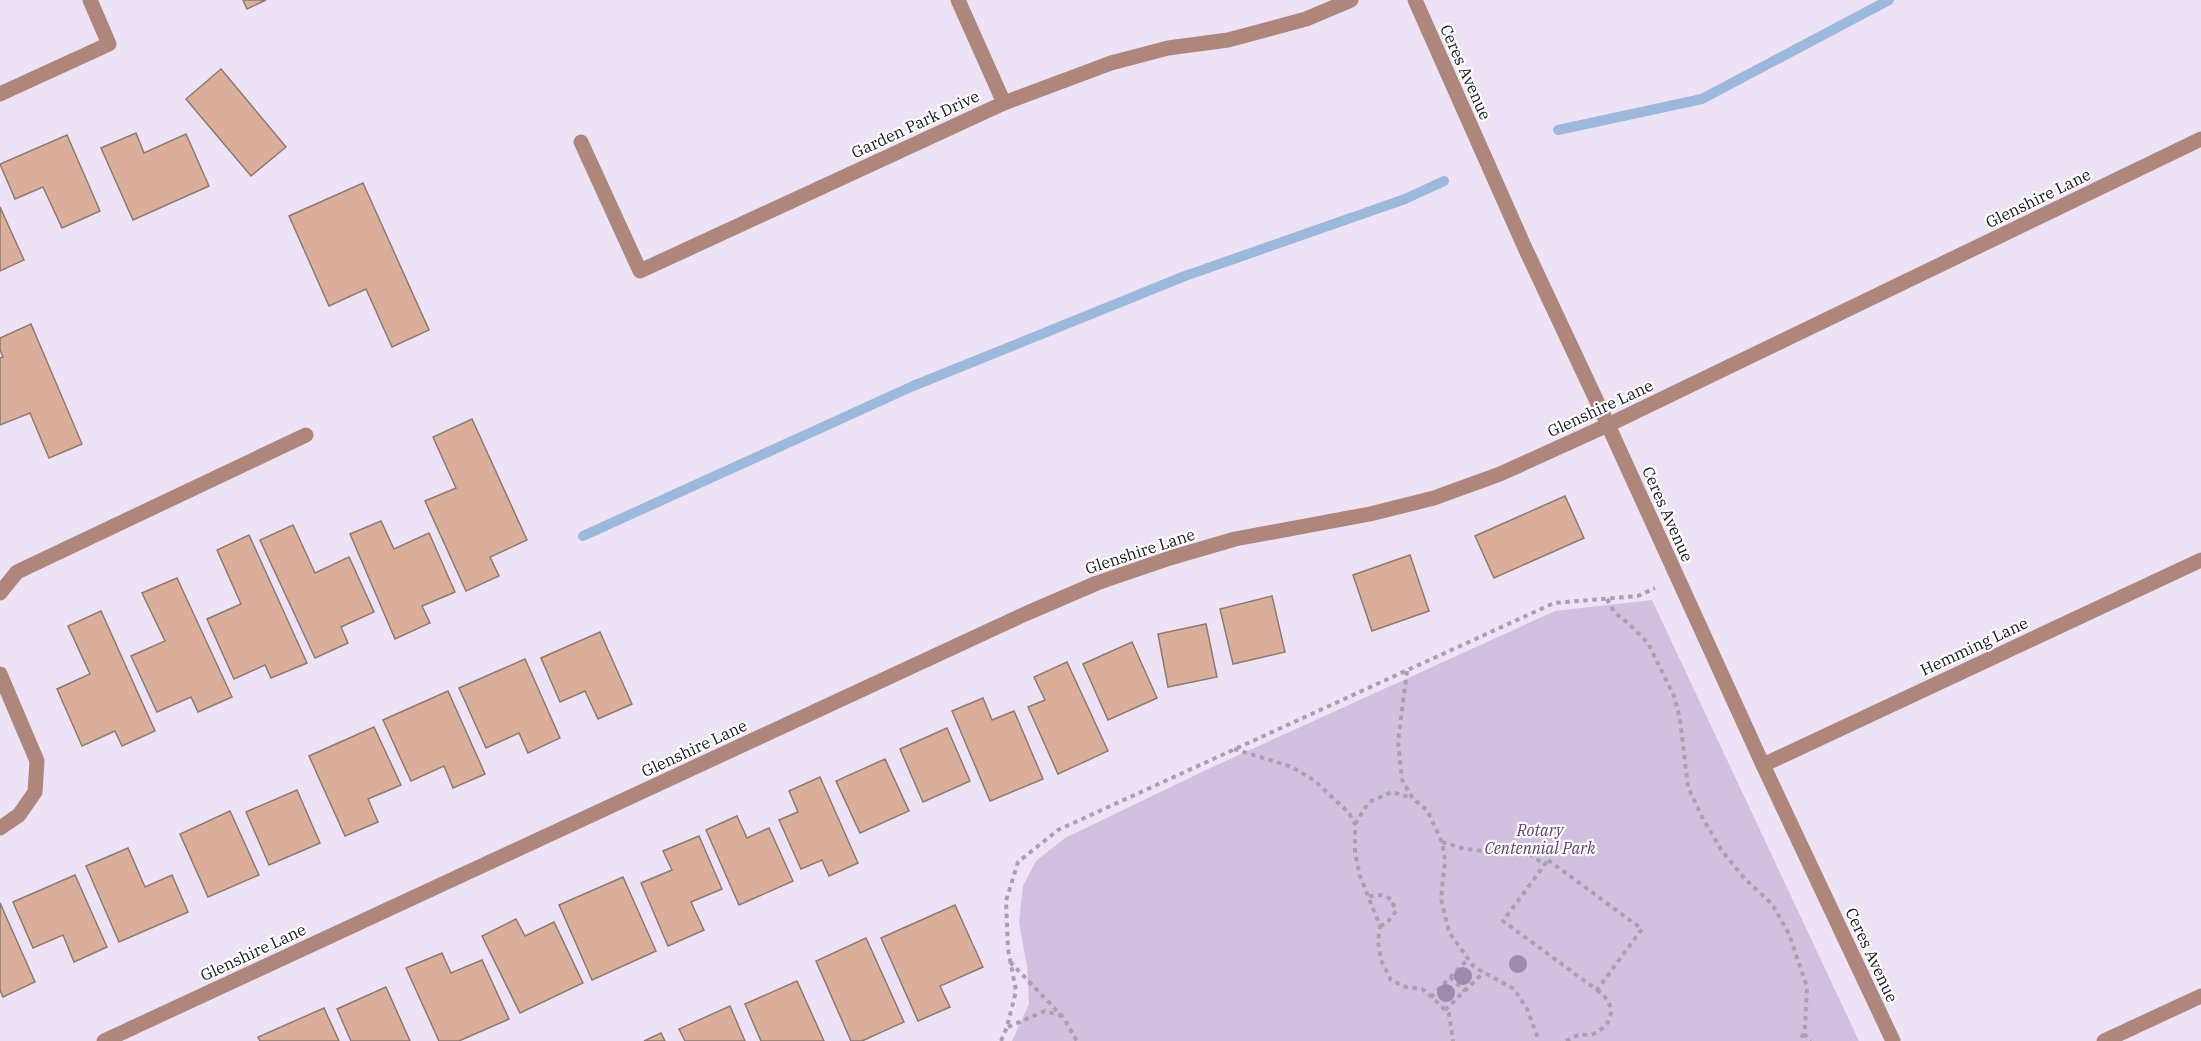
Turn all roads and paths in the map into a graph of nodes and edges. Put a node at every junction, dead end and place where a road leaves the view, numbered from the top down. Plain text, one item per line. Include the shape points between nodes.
1 (90, 0) edge
2 (958, 0) edge
3 (1351, 0) edge
4 (1415, 0) edge
5 (0, 93) edge
6 (1004, 103) junction
7 (2201, 139) edge
8 (581, 142) dead end
9 (1608, 425) junction
10 (306, 435) dead end
11 (2201, 560) edge
12 (1677, 577) junction
13 (0, 593) edge
14 (1607, 599) junction
15 (1407, 670) junction
16 (0, 674) edge
17 (1234, 749) junction
18 (1763, 765) junction
19 (1413, 799) junction
20 (1355, 825) junction
21 (0, 828) edge
22 (1442, 842) junction
23 (1545, 865) junction
24 (1369, 896) junction
25 (1380, 926) junction
26 (1468, 959) junction
27 (1010, 962) junction
28 (1484, 972) junction
29 (1450, 977) junction
30 (1597, 990) junction
31 (1465, 991) junction
32 (2201, 996) edge
33 (1431, 997) junction
34 (1445, 1010) junction
35 (1063, 1017) junction
36 (1007, 1027) junction
37 (1804, 1033) junction
38 (104, 1041) edge
39 (1001, 1041) edge
40 (1077, 1041) edge
41 (1453, 1041) edge
42 (1539, 1041) edge
43 (1566, 1041) edge
44 (1801, 1041) edge
45 (1811, 1041) edge
46 (1893, 1041) edge
47 (2104, 1041) edge

1 - 5 street via 110,44
2 - 6 street
3 - 6 street, Garden Park Drive via 1306,19 1228,40 1168,48 1111,63
4 - 9 street, Ceres Avenue
6 - 8 street, Garden Park Drive via 640,271
7 - 9 street, Glenshire Lane
9 - 12 street, Ceres Avenue
9 - 38 street, Glenshire Lane via 1500,474 1434,498 1235,539 1097,583
10 - 13 street via 17,572
11 - 18 street, Hemming Lane
12 - 14 path via 1638,596
12 - 18 street, Ceres Avenue
14 - 15 path via 1554,603
14 - 37 path via 1614,612 1648,644 1674,696 1688,787 1703,819 1722,851 1772,904 1789,934 1807,987
15 - 17 path
15 - 19 path via 1398,742 1402,780
16 - 21 street via 37,760 35,792 20,815
17 - 20 path via 1292,767 1315,781 1349,813
17 - 27 path via 1058,830 1018,862 1006,902
18 - 46 street, Ceres Avenue
19 - 20 path via 1392,792 1369,802
19 - 22 path via 1427,810
20 - 24 path via 1355,853
22 - 23 path via 1465,849 1506,847 1527,852
22 - 26 path via 1445,860 1441,899 1449,932
23 - 30 path via 1503,921
23 - 30 path via 1548,861 1642,929
24 - 25 path
24 - 25 path via 1391,898 1396,911
25 - 33 path via 1381,960 1391,980 1422,989
26 - 28 path
26 - 29 path
27 - 35 path
27 - 36 path via 1016,991
28 - 31 path
28 - 42 path via 1514,989
29 - 31 path
29 - 33 path
30 - 43 path via 1611,1007 1610,1017 1592,1035
31 - 34 path
32 - 47 street
33 - 34 path
34 - 41 path
35 - 36 path via 1045,1011
35 - 40 path
36 - 39 path
37 - 44 path
37 - 45 path

